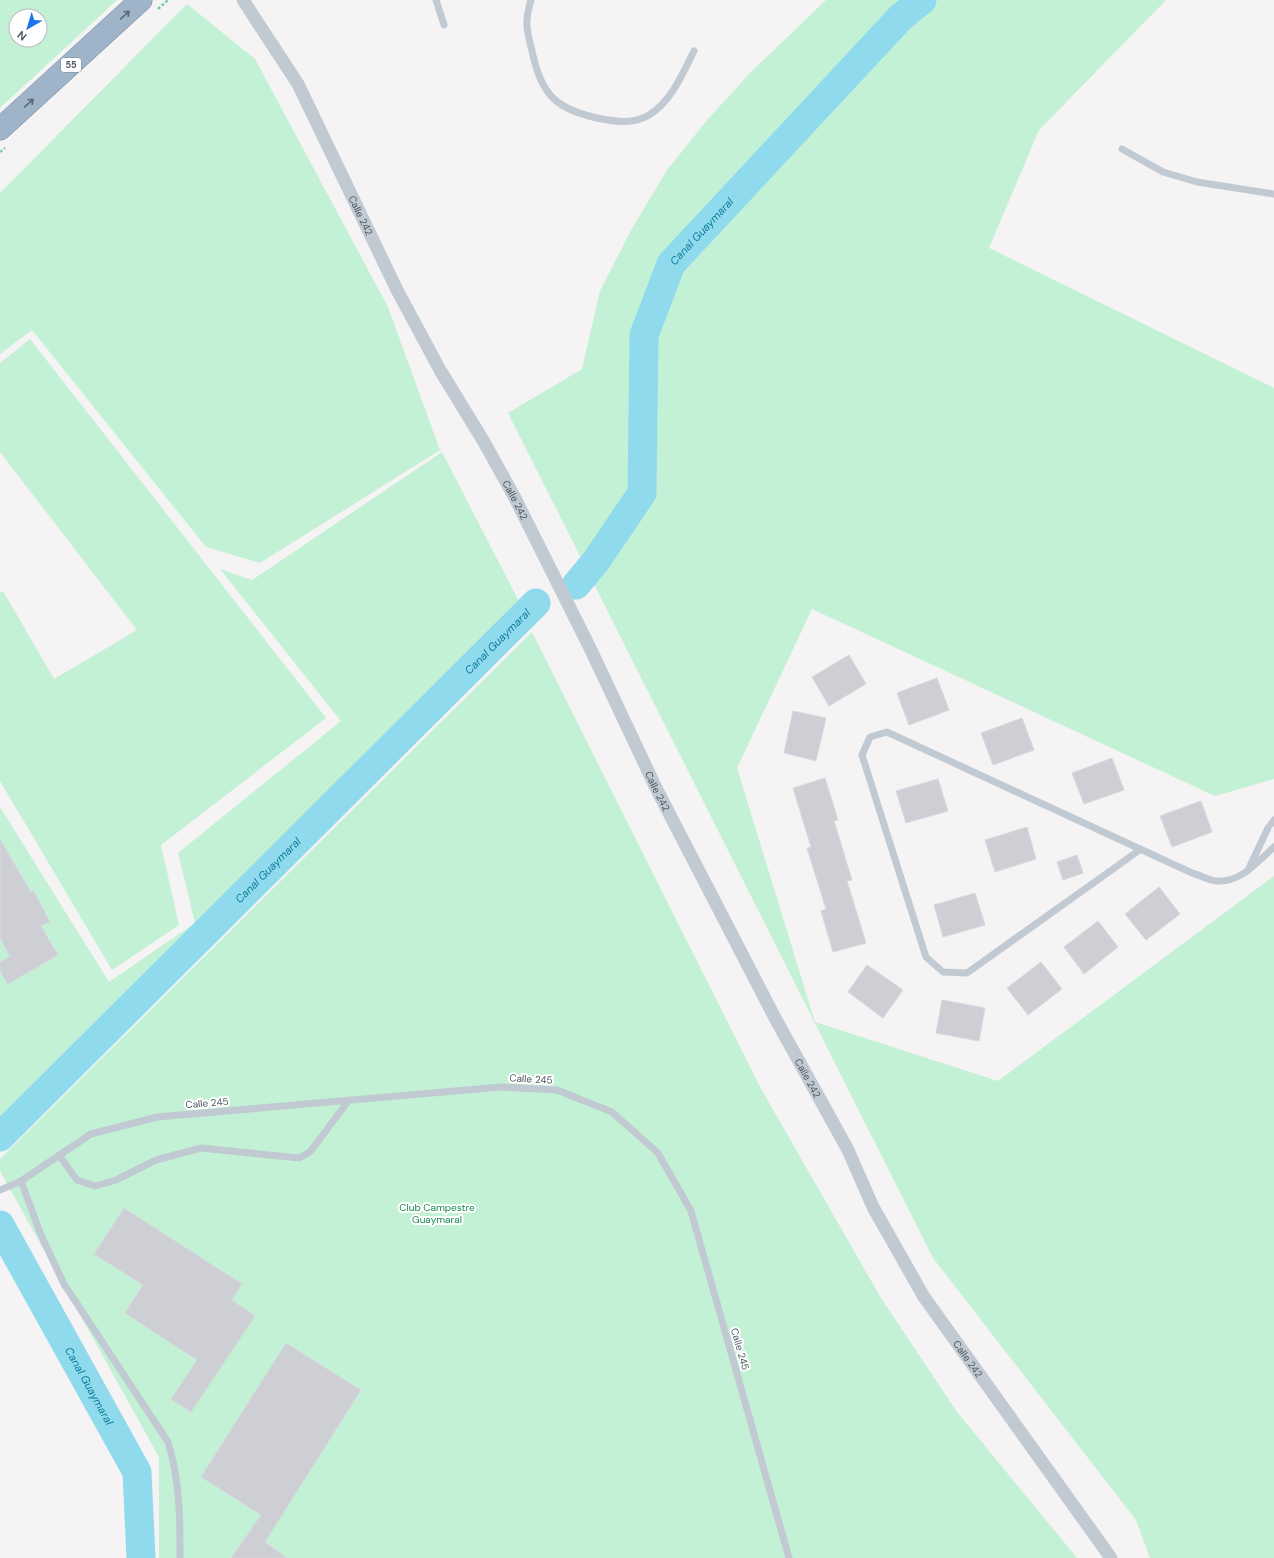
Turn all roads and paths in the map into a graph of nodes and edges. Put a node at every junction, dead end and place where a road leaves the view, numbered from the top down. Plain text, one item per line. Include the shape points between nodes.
1 (141, 0) edge
2 (242, 0) edge
3 (436, 0) edge
4 (531, 0) edge
5 (444, 25) dead end
6 (694, 51) dead end
7 (0, 129) edge
8 (1122, 149) dead end
9 (1274, 194) edge
10 (1271, 824) edge
11 (1274, 847) edge
12 (1141, 849) junction
13 (1247, 871) junction
14 (349, 1100) junction
15 (59, 1155) junction
16 (21, 1181) junction
17 (0, 1190) edge
18 (180, 1558) edge
19 (789, 1558) edge
20 (1111, 1558) edge

7 -> 1 highway, 55
2 - 20 street, Calle 242 via 298,84 397,290 440,370 515,498 656,788 774,1016 848,1150 873,1207 924,1297
3 - 5 lane
4 - 6 lane via 526,21 538,76 546,92 560,104 577,112 620,123 637,121 649,116 677,85
8 - 9 lane via 1164,172 1197,182
10 - 13 lane
11 - 13 lane
12 - 12 lane via 887,732 870,737 862,755 926,957 943,972 967,973
12 - 13 lane via 1215,881 1233,880
14 - 15 lane, Calle 245 via 157,1117 91,1134
14 - 15 lane via 310,1152 299,1158 201,1148 156,1160 116,1180 95,1186 77,1180
14 - 19 lane, Calle 245 via 501,1087 557,1090 612,1112 658,1153 691,1211
15 - 16 lane, Calle 245
16 - 17 lane, Calle 245
16 - 18 lane via 41,1235 64,1284 168,1442 175,1465 180,1507

